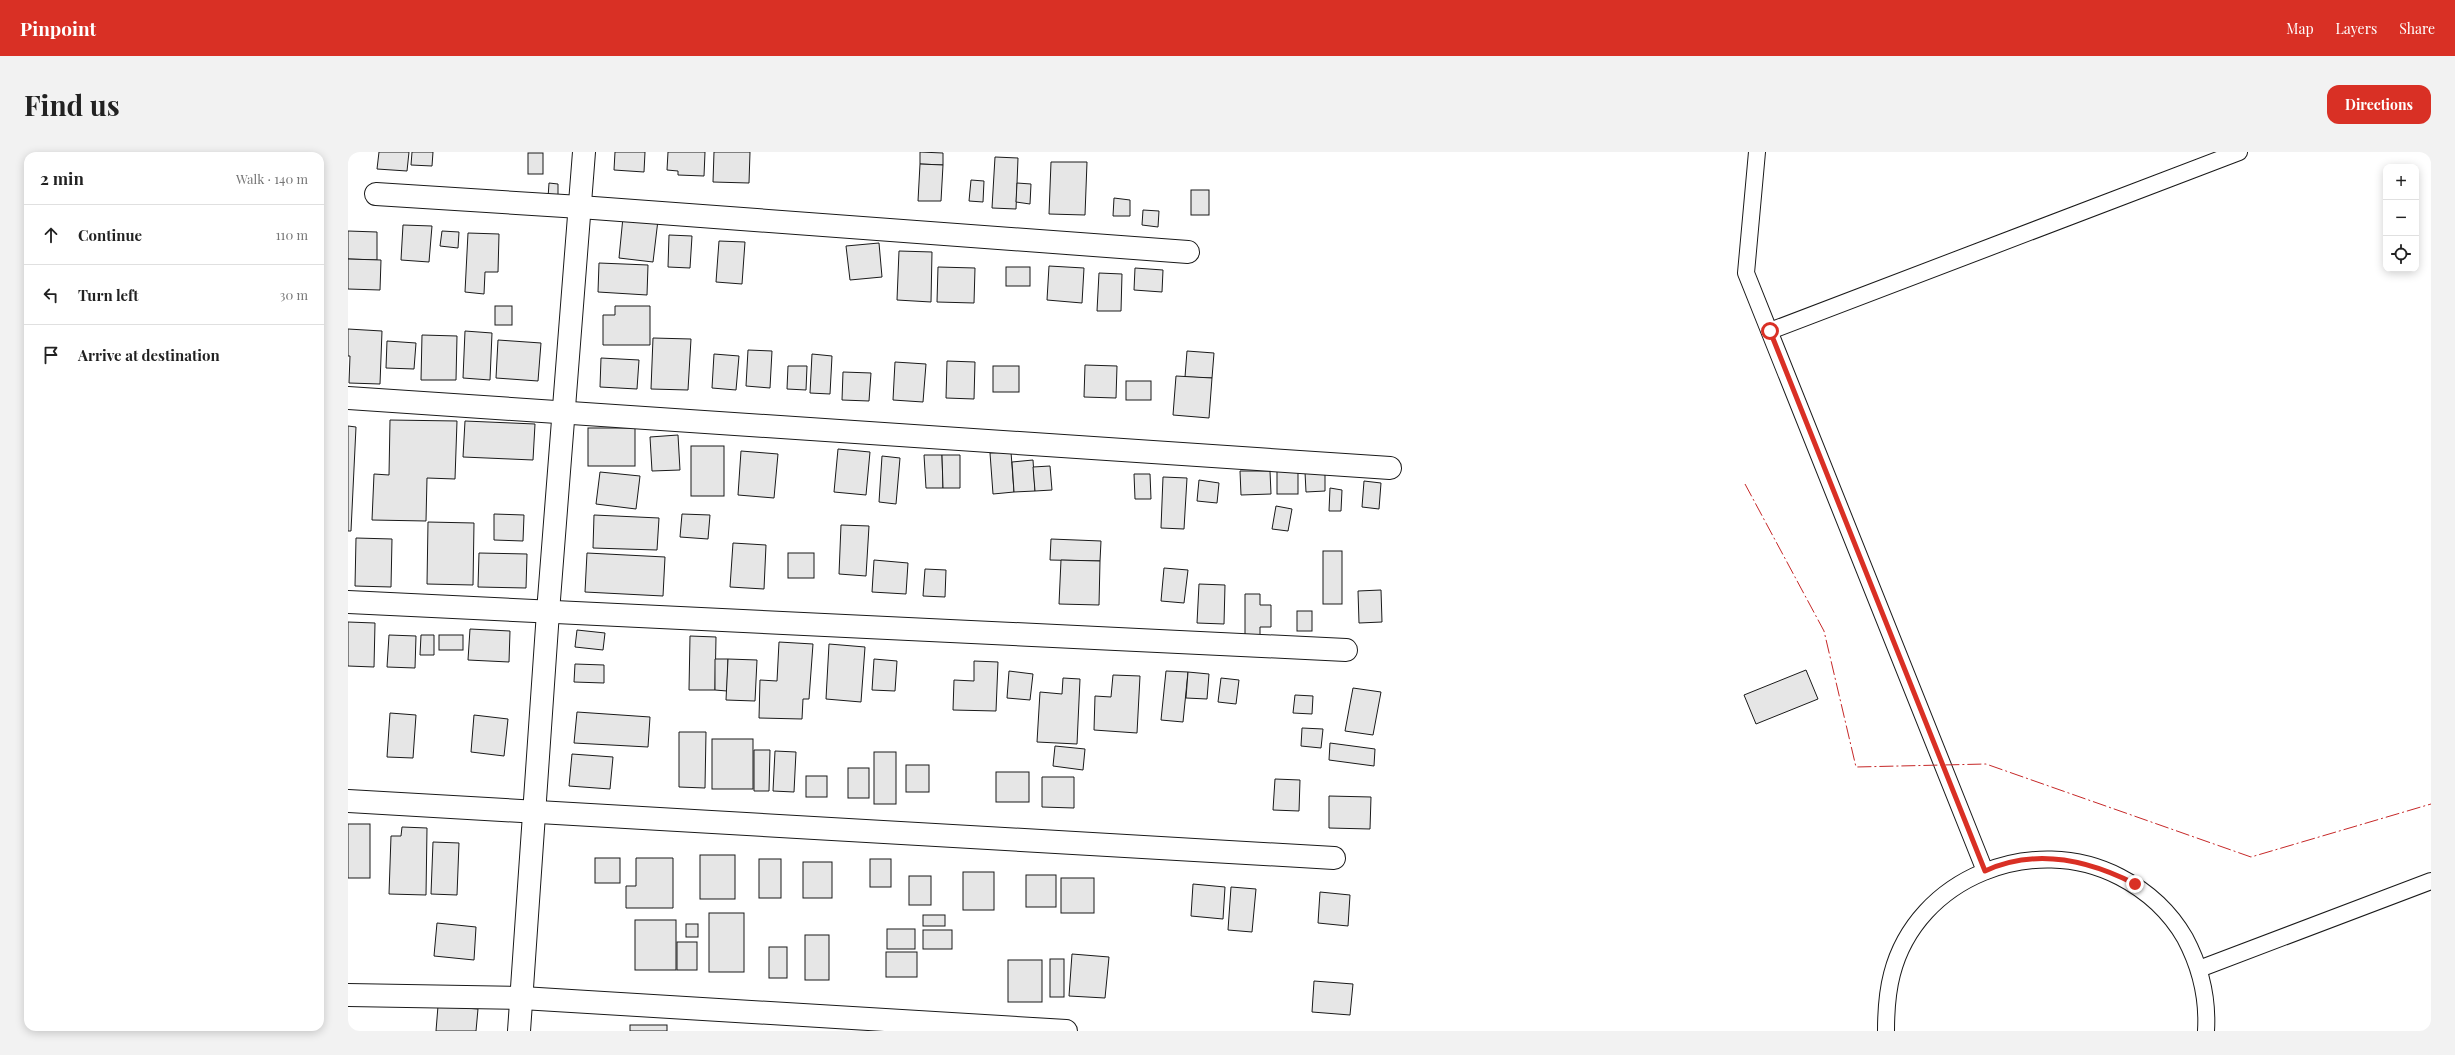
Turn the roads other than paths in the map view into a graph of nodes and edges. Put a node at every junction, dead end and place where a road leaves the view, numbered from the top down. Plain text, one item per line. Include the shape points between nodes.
1 (584, 152) edge
2 (1757, 152) edge
3 (2238, 152) edge
4 (376, 194) dead end
5 (580, 207) junction
6 (1188, 252) dead end
7 (1770, 331) junction
8 (348, 398) edge
9 (564, 411) junction
10 (1390, 468) dead end
11 (348, 602) edge
12 (548, 612) junction
13 (1346, 650) dead end
14 (348, 800) edge
15 (536, 812) junction
16 (1334, 858) dead end
17 (1985, 871) junction
18 (2431, 881) edge
19 (2199, 969) junction
20 (348, 995) edge
21 (522, 998) junction
22 (520, 1031) edge
23 (1066, 1031) edge
24 (1886, 1031) edge
25 (2206, 1031) edge

1 - 5 street
2 - 7 lane via 1746,273
3 - 7 lane
4 - 5 street
5 - 6 street
5 - 9 street
7 - 17 lane
8 - 9 street
9 - 10 street
9 - 12 street
11 - 12 street
12 - 13 street
12 - 15 street
14 - 15 street
15 - 16 street
15 - 21 street
17 - 19 lane via 2015,862 2046,858 2077,861 2107,870 2135,884 2159,904 2179,927
17 - 24 lane via 1960,883 1937,901 1918,922 1902,947 1892,973 1886,1002
18 - 19 lane
19 - 25 lane via 2205,992
20 - 21 street
21 - 22 street
21 - 23 street

